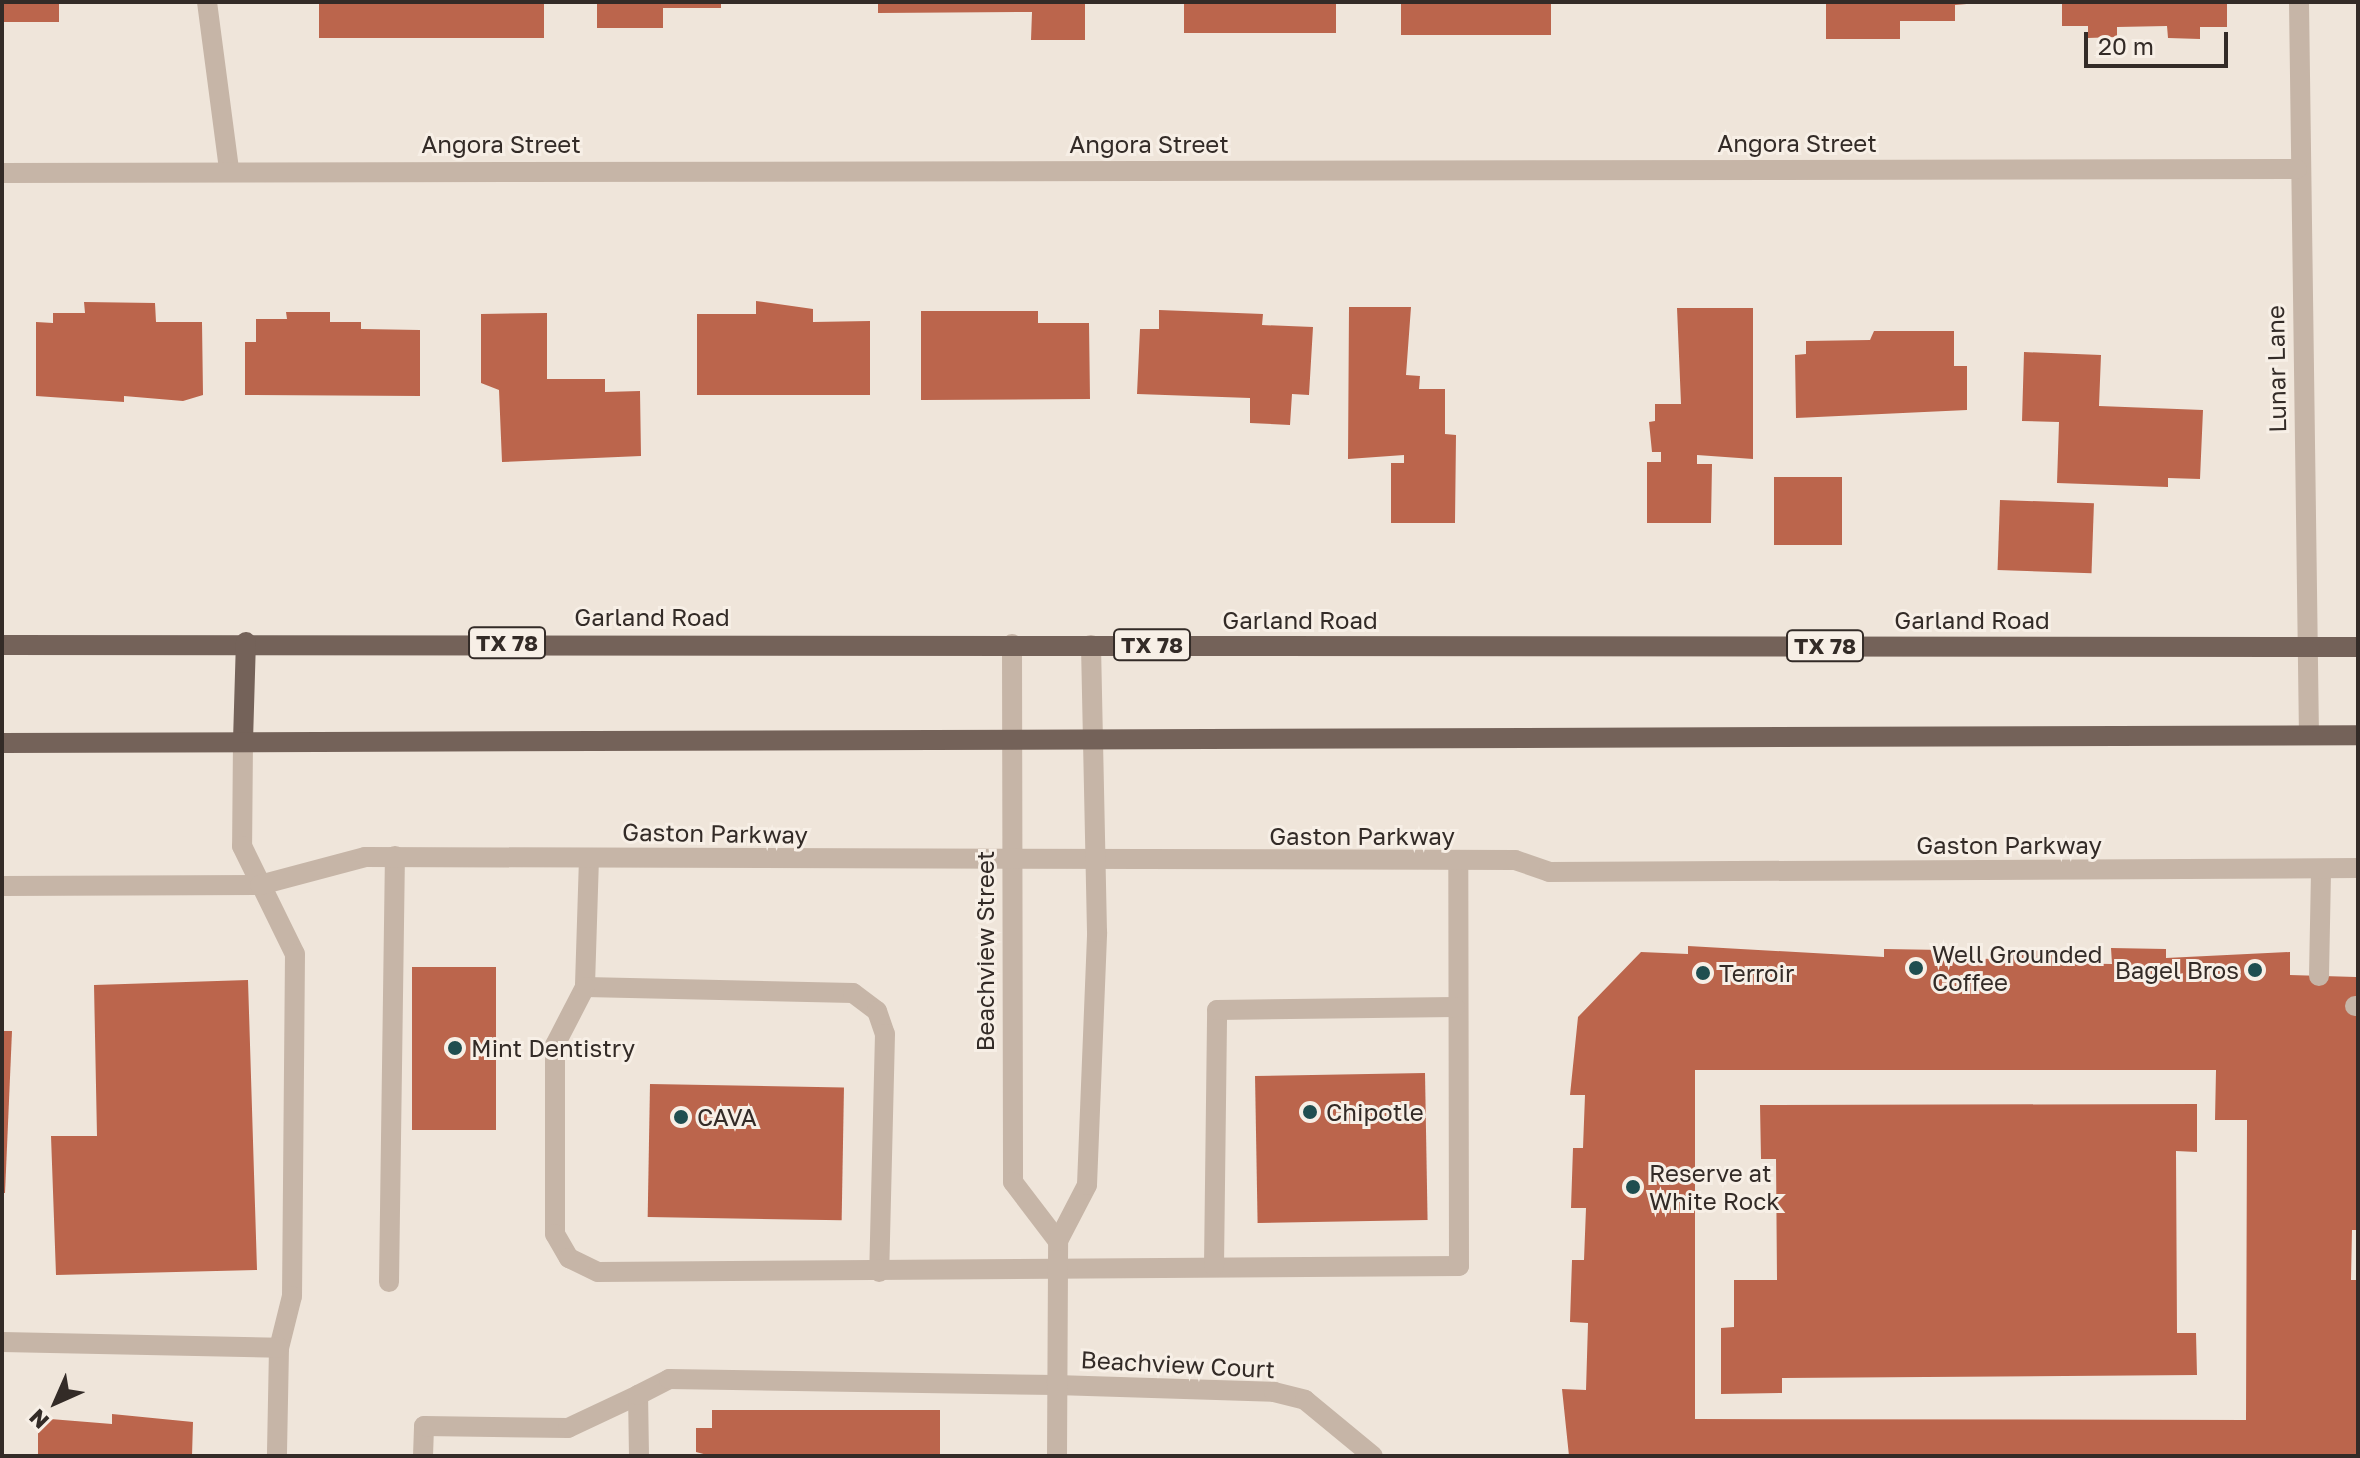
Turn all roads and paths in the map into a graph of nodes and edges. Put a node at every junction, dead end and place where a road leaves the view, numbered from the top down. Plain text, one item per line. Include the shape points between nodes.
1 (207, 2) edge
2 (2299, 2) edge
3 (2297, 169) junction
4 (229, 170) junction
5 (2, 173) edge
6 (246, 642) junction
7 (1012, 644) junction
8 (2, 645) edge
9 (1091, 645) junction
10 (2309, 645) junction
11 (2358, 647) edge
12 (2309, 735) junction
13 (2358, 735) edge
14 (243, 741) junction
15 (2, 743) edge
16 (1012, 743) junction
17 (1095, 743) junction
18 (395, 856) junction
19 (589, 858) junction
20 (1011, 861) junction
21 (1458, 861) junction
22 (1100, 862) junction
23 (2358, 868) edge
24 (2321, 872) junction
25 (260, 885) junction
26 (2, 886) edge
27 (2319, 976) dead end
28 (585, 987) junction
29 (1455, 1007) junction
30 (1058, 1241) junction
31 (1214, 1266) junction
32 (1058, 1267) junction
33 (879, 1272) junction
34 (389, 1282) dead end
35 (2, 1342) edge
36 (279, 1348) junction
37 (1056, 1385) junction
38 (638, 1395) junction
39 (277, 1456) edge
40 (423, 1456) edge
41 (639, 1456) edge
42 (1057, 1456) edge
43 (1373, 1456) edge

1 - 4 street
2 - 3 street, Lunar Lane
3 - 4 street, Angora Street
3 - 10 street, Lunar Lane
4 - 5 street, Angora Street
6 - 7 main road, Garland Road / TX 78
6 - 8 main road, Garland Road / TX 78
6 - 14 main road
7 - 9 main road, Garland Road / TX 78
7 - 16 street, Beachview Street
9 - 10 main road, Garland Road / TX 78
9 - 17 street
10 - 11 main road, Garland Road / TX 78
10 - 12 street, Lunar Lane
12 - 13 main road
12 - 17 main road
14 - 15 main road
14 - 16 main road
14 - 25 street via 242,846
16 - 17 main road
16 - 20 street, Beachview Street
17 - 22 street
18 - 19 street, Gaston Parkway
18 - 25 street, Gaston Parkway via 365,857
18 - 34 street
19 - 20 street, Gaston Parkway
19 - 28 street
20 - 22 street, Gaston Parkway
20 - 30 street, Beachview Street via 1013,1182
21 - 22 street, Gaston Parkway
21 - 24 street, Gaston Parkway via 1515,860 1549,872
21 - 29 street
22 - 30 street via 1087,1185
23 - 24 street, Gaston Parkway
24 - 27 street
25 - 26 street, Gaston Parkway
25 - 36 street via 295,954 292,1296
28 - 33 street via 853,993 877,1011 885,1034
28 - 33 street via 555,1045 555,1234 569,1258 598,1272
29 - 31 street via 1217,1010
29 - 31 street via 1459,1266
30 - 32 street
31 - 32 street
32 - 33 street
32 - 37 street
35 - 36 street
36 - 39 street
37 - 38 street, Beachview Court via 669,1379
37 - 42 street
37 - 43 street, Beachview Court via 1274,1392 1305,1400
38 - 40 street, Beachview Court via 568,1428 424,1426
38 - 41 street

